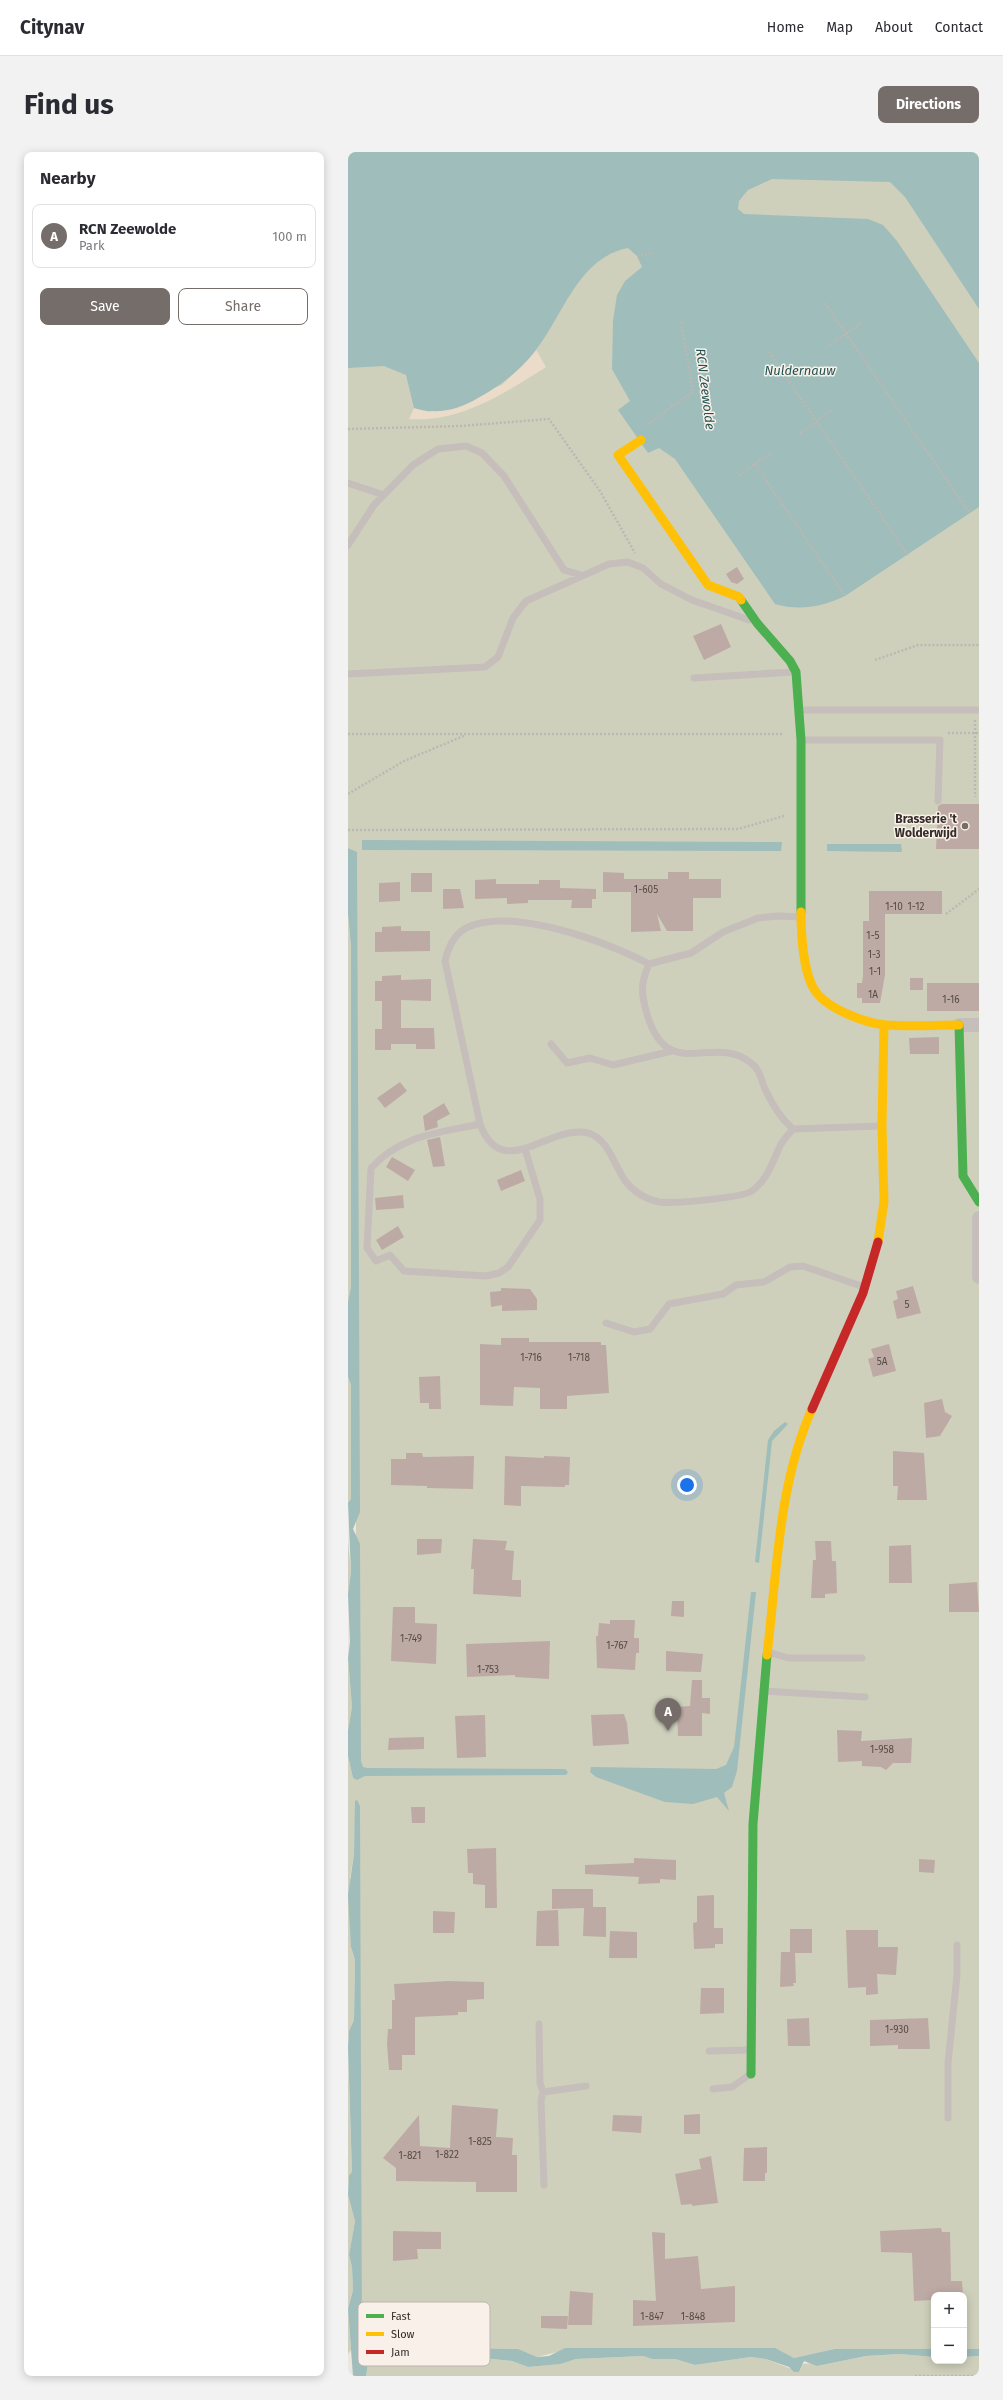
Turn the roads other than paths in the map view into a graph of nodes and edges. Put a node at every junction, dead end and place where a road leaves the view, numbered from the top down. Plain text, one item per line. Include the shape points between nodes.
1 (641, 440) dead end
2 (348, 483) edge
3 (384, 495) junction
4 (348, 545) edge
5 (581, 575) junction
6 (757, 623) junction
7 (796, 672) junction
8 (348, 674) edge
9 (694, 678) dead end
10 (800, 710) junction
11 (979, 710) edge
12 (801, 737) junction
13 (938, 801) dead end
14 (801, 917) junction
15 (649, 964) junction
16 (884, 1025) junction
17 (959, 1025) junction
18 (979, 1025) edge
19 (551, 1044) dead end
20 (672, 1051) junction
21 (480, 1124) junction
22 (882, 1126) junction
23 (793, 1129) junction
24 (525, 1149) junction
25 (979, 1202) edge
26 (979, 1218) edge
27 (979, 1277) edge
28 (865, 1287) junction
29 (606, 1322) dead end
30 (768, 1652) junction
31 (862, 1658) dead end
32 (763, 1690) junction
33 (865, 1697) dead end
34 (957, 1945) dead end
35 (539, 2024) dead end
36 (751, 2050) junction
37 (710, 2051) dead end
38 (751, 2074) joint
39 (586, 2086) dead end
40 (713, 2089) dead end
41 (543, 2092) junction
42 (948, 2118) dead end
43 (544, 2185) dead end

1 - 6 street via 618,454 708,585 739,597
2 - 3 lane
3 - 4 lane via 374,505
3 - 5 lane via 413,465 438,450 466,446 482,452 504,476 564,570
5 - 6 lane via 609,564 628,562 643,568 661,584 692,600
5 - 8 lane via 526,601 513,618 498,657 485,667
6 - 7 street via 790,661
7 - 9 lane
7 - 10 street
10 - 11 lane
10 - 12 street
12 - 13 lane via 940,740
12 - 14 street
14 - 15 lane via 758,918 723,932 691,953
14 - 16 street via 804,955 813,988 821,999 842,1012
15 - 20 lane via 641,988 646,1009 660,1043
15 - 21 lane via 608,945 566,931 535,925 488,922 468,927 455,936 445,961
16 - 17 street
16 - 22 street
17 - 18 street
17 - 25 street via 963,1176
19 - 20 lane via 567,1063 590,1058 613,1065
20 - 23 lane via 740,1055 757,1069 783,1121
21 - 24 lane via 484,1134 496,1146 510,1152
21 - 24 lane via 415,1137 389,1150 371,1168 367,1248 376,1261 390,1255 404,1271 486,1276 499,1273 508,1267 540,1220 540,1199
22 - 23 lane
22 - 28 street via 884,1202 879,1239
23 - 24 lane via 781,1144 766,1178 751,1192 724,1198 660,1202 639,1196 625,1181 599,1137 587,1133 568,1133
26 - 27 street
28 - 29 lane via 803,1266 790,1267 764,1282 736,1285 723,1294 669,1304 650,1329 634,1332
28 - 30 street via 805,1424 786,1494
30 - 31 lane via 788,1658
30 - 32 street
32 - 33 lane
32 - 36 street via 753,1824
34 - 42 lane via 957,1975 948,2063
35 - 41 lane via 540,2083
36 - 37 lane
36 - 38 street
38 - 40 lane via 732,2088
39 - 41 lane
41 - 43 lane via 541,2101

